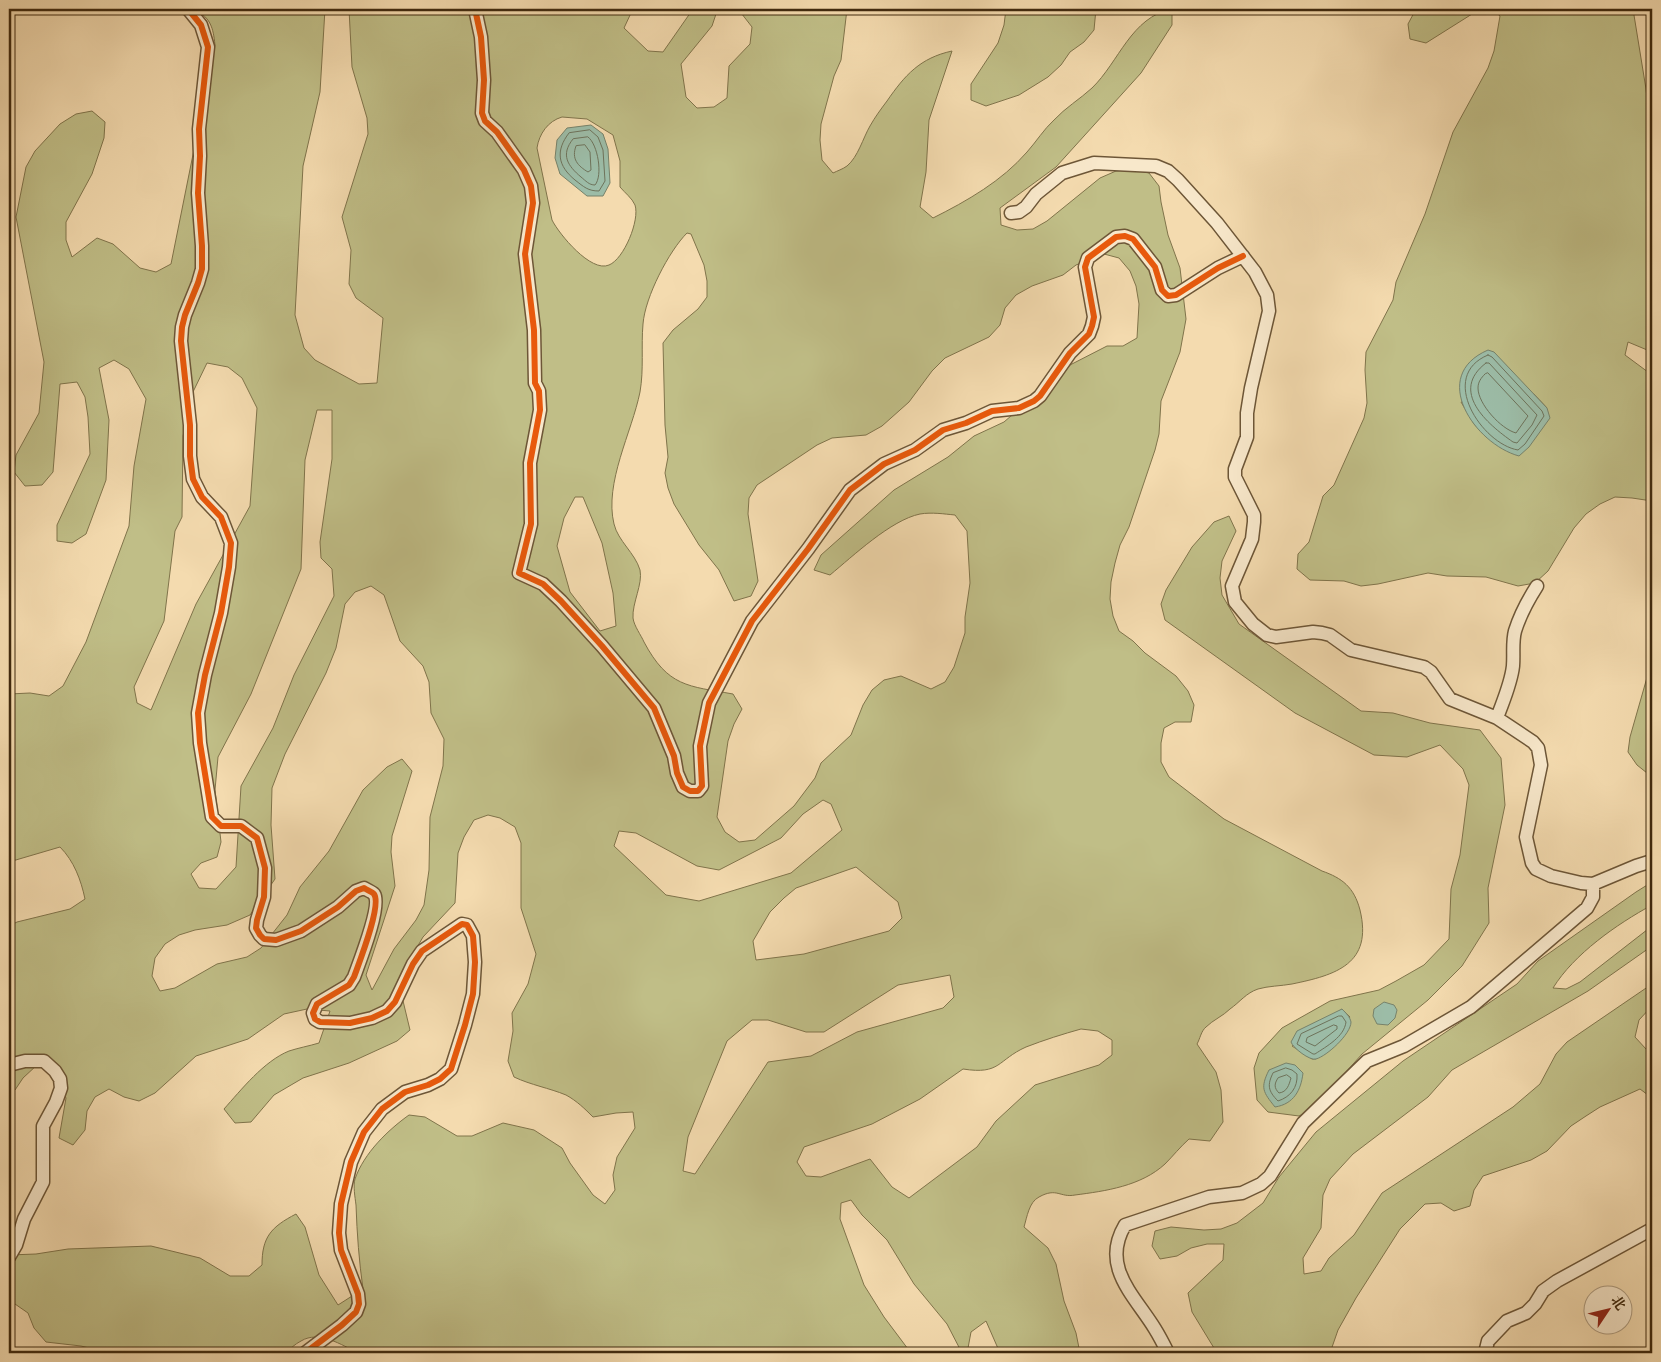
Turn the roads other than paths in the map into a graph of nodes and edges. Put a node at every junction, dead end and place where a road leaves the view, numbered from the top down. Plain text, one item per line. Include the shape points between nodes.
1 (188, 9) edge
2 (476, 9) edge
3 (1011, 213) dead end
4 (1243, 256) junction
5 (1537, 586) dead end
6 (1497, 718) junction
7 (1652, 861) edge
8 (1592, 884) junction
9 (9, 1065) edge
10 (1652, 1229) edge
11 (9, 1257) edge
12 (305, 1353) edge
13 (1168, 1353) edge
14 (1485, 1353) edge

1 - 12 street via 201,25 208,48 199,129 202,269 180,341 193,479 202,497 221,516 230,543 221,613 198,713 212,817 221,826 241,826 257,838 265,868 264,897 256,928 264,938 276,940 301,931 364,888 376,899 374,918 354,977 349,985 317,1004 313,1013 320,1022 350,1023 387,1011 422,951 462,924 467,925 473,936 473,994 451,1070 428,1085 405,1092 382,1108 364,1132 351,1162 341,1204 339,1233 341,1250 358,1294 356,1312
2 - 4 street via 484,80 482,113 524,170 534,203 525,254 540,410 530,463 531,524 519,573 543,584 561,601 654,708 683,788 690,792 698,791 702,786 700,746 709,703 752,621 850,490 884,464 915,450 943,430 966,424 992,411 1018,408 1040,396 1092,326 1094,317 1085,267 1088,258 1116,237 1133,239 1154,266 1162,290 1168,296 1176,295
3 - 4 street via 1026,207 1056,177 1077,167 1094,163 1148,164 1160,167 1178,180
4 - 6 street via 1267,295 1269,311 1251,388 1247,437 1235,469 1254,515 1252,539 1232,586 1235,602 1266,635 1322,633 1351,650 1424,666 1450,699
5 - 6 street via 1524,607 1515,632 1510,683
6 - 8 street via 1538,748 1541,765 1526,837 1532,863 1536,869 1551,876
7 - 8 street
8 - 13 street via 1593,897 1586,908 1471,1007 1404,1046 1367,1061 1303,1123 1270,1176 1261,1184 1242,1193 1209,1198 1125,1225 1118,1237 1117,1266 1130,1294
9 - 11 street via 44,1061 55,1071 61,1088 43,1126 43,1182
10 - 14 street via 1556,1281 1526,1313 1507,1321 1488,1341

